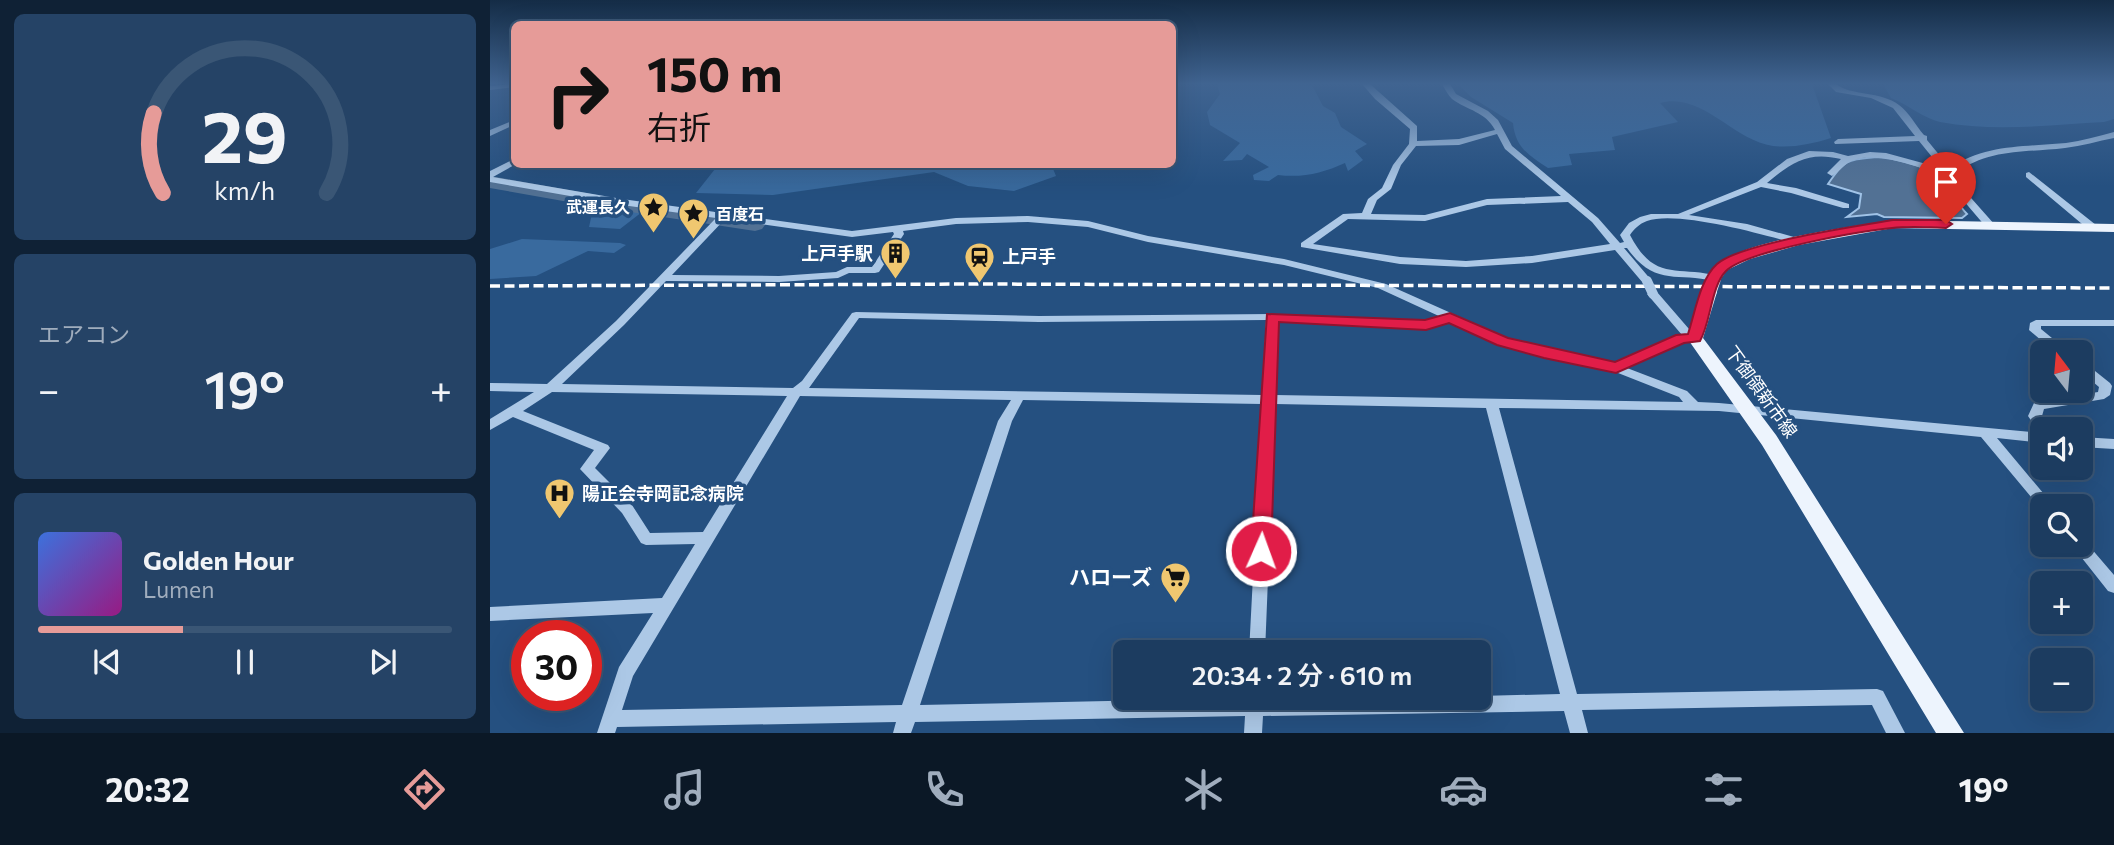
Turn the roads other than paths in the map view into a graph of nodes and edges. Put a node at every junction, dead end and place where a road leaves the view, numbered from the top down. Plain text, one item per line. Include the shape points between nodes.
1 (1403, 118) edge
2 (1489, 118) edge
3 (1904, 118) edge
4 (511, 123) edge
5 (1500, 131) junction
6 (490, 132) edge
7 (2114, 135) edge
8 (1924, 138) junction
9 (1838, 142) dead end
10 (1413, 144) junction
11 (1847, 158) junction
12 (511, 164) edge
13 (1832, 173) dead end
14 (1949, 173) junction
15 (2029, 175) dead end
16 (490, 177) edge
17 (1760, 184) junction
18 (1569, 199) junction
19 (1846, 206) dead end
20 (1366, 215) junction
21 (1683, 218) junction
22 (719, 220) junction
23 (1990, 225) junction
24 (897, 228) junction
25 (2092, 228) junction
26 (2114, 228) edge
27 (1797, 242) junction
28 (1630, 244) junction
29 (1617, 247) junction
30 (662, 278) junction
31 (1712, 283) junction
32 (1272, 317) junction
33 (1450, 318) junction
34 (2114, 323) edge
35 (1695, 338) junction
36 (2048, 340) edge
37 (1616, 368) junction
38 (2093, 376) edge
39 (490, 387) edge
40 (550, 388) junction
41 (796, 392) junction
42 (1019, 396) junction
43 (2093, 397) edge
44 (1268, 400) junction
45 (1491, 402) junction
46 (2057, 403) edge
47 (1695, 407) junction
48 (1747, 410) junction
49 (511, 411) junction
50 (2036, 417) edge
51 (490, 425) edge
52 (1985, 433) junction
53 (2030, 437) edge
54 (2093, 443) edge
55 (2114, 444) edge
56 (2037, 494) edge
57 (707, 538) junction
58 (2090, 557) edge
59 (2114, 586) edge
60 (666, 605) junction
61 (490, 614) edge
62 (1258, 640) edge
63 (1491, 701) edge
64 (1571, 701) junction
65 (1113, 706) edge
66 (1254, 710) edge
67 (909, 713) junction
68 (607, 726) edge
69 (902, 733) edge
70 (1253, 733) edge
71 (1579, 733) edge
72 (1896, 733) edge
73 (1951, 733) edge

1 - 10 street via 1414,128
2 - 5 street
3 - 8 street
4 - 6 street
5 - 10 street via 1459,142
5 - 18 street via 1508,147
7 - 14 street via 2063,146 1981,153
8 - 9 street
8 - 14 street
10 - 20 street
11 - 13 street
11 - 14 street via 1892,157
11 - 17 street via 1815,151 1783,166
12 - 16 street
14 - 23 street
15 - 25 street
16 - 22 street
17 - 19 street
17 - 21 street
18 - 20 street via 1487,202 1425,218
18 - 29 street via 1595,220
20 - 29 street via 1346,216 1305,244 1455,266
21 - 27 street
21 - 28 street via 1649,217 1635,223 1625,235
22 - 24 street via 852,234
22 - 30 street
23 - 25 main road
23 - 27 main road via 1893,223
24 - 30 street via 899,234 875,270 779,279
24 - 33 street via 1028,219 1088,224 1382,286
25 - 26 main road
27 - 31 main road via 1722,267
28 - 29 street
28 - 31 street via 1653,269 1672,275 1707,275
29 - 35 street, bridge via 1685,332
30 - 40 street
31 - 35 main road
32 - 33 street via 1426,325
32 - 41 street via 856,315
32 - 44 street
33 - 37 street via 1503,341
34 - 36 street via 2036,323 2035,330
35 - 37 street via 1682,339
35 - 48 main road, 下御領新市線
37 - 47 street via 1683,394
38 - 43 street via 2106,386 2104,395
39 - 40 street
40 - 41 street
40 - 49 street
41 - 42 street
41 - 57 street
42 - 44 street
42 - 67 street via 1005,421
44 - 45 street
44 - 62 street
45 - 47 street
45 - 64 street
46 - 50 street via 2039,406
47 - 48 street
48 - 52 street
48 - 73 main road, 下御領新市線
49 - 51 street
49 - 57 street via 603,448 587,469 627,509 646,539
52 - 53 street
52 - 56 street
54 - 55 street
57 - 60 street
58 - 59 street
60 - 61 street
60 - 68 street via 625,673
63 - 64 street
64 - 71 street
64 - 72 street via 1877,697
65 - 67 street
66 - 70 street
67 - 68 street
67 - 69 street

